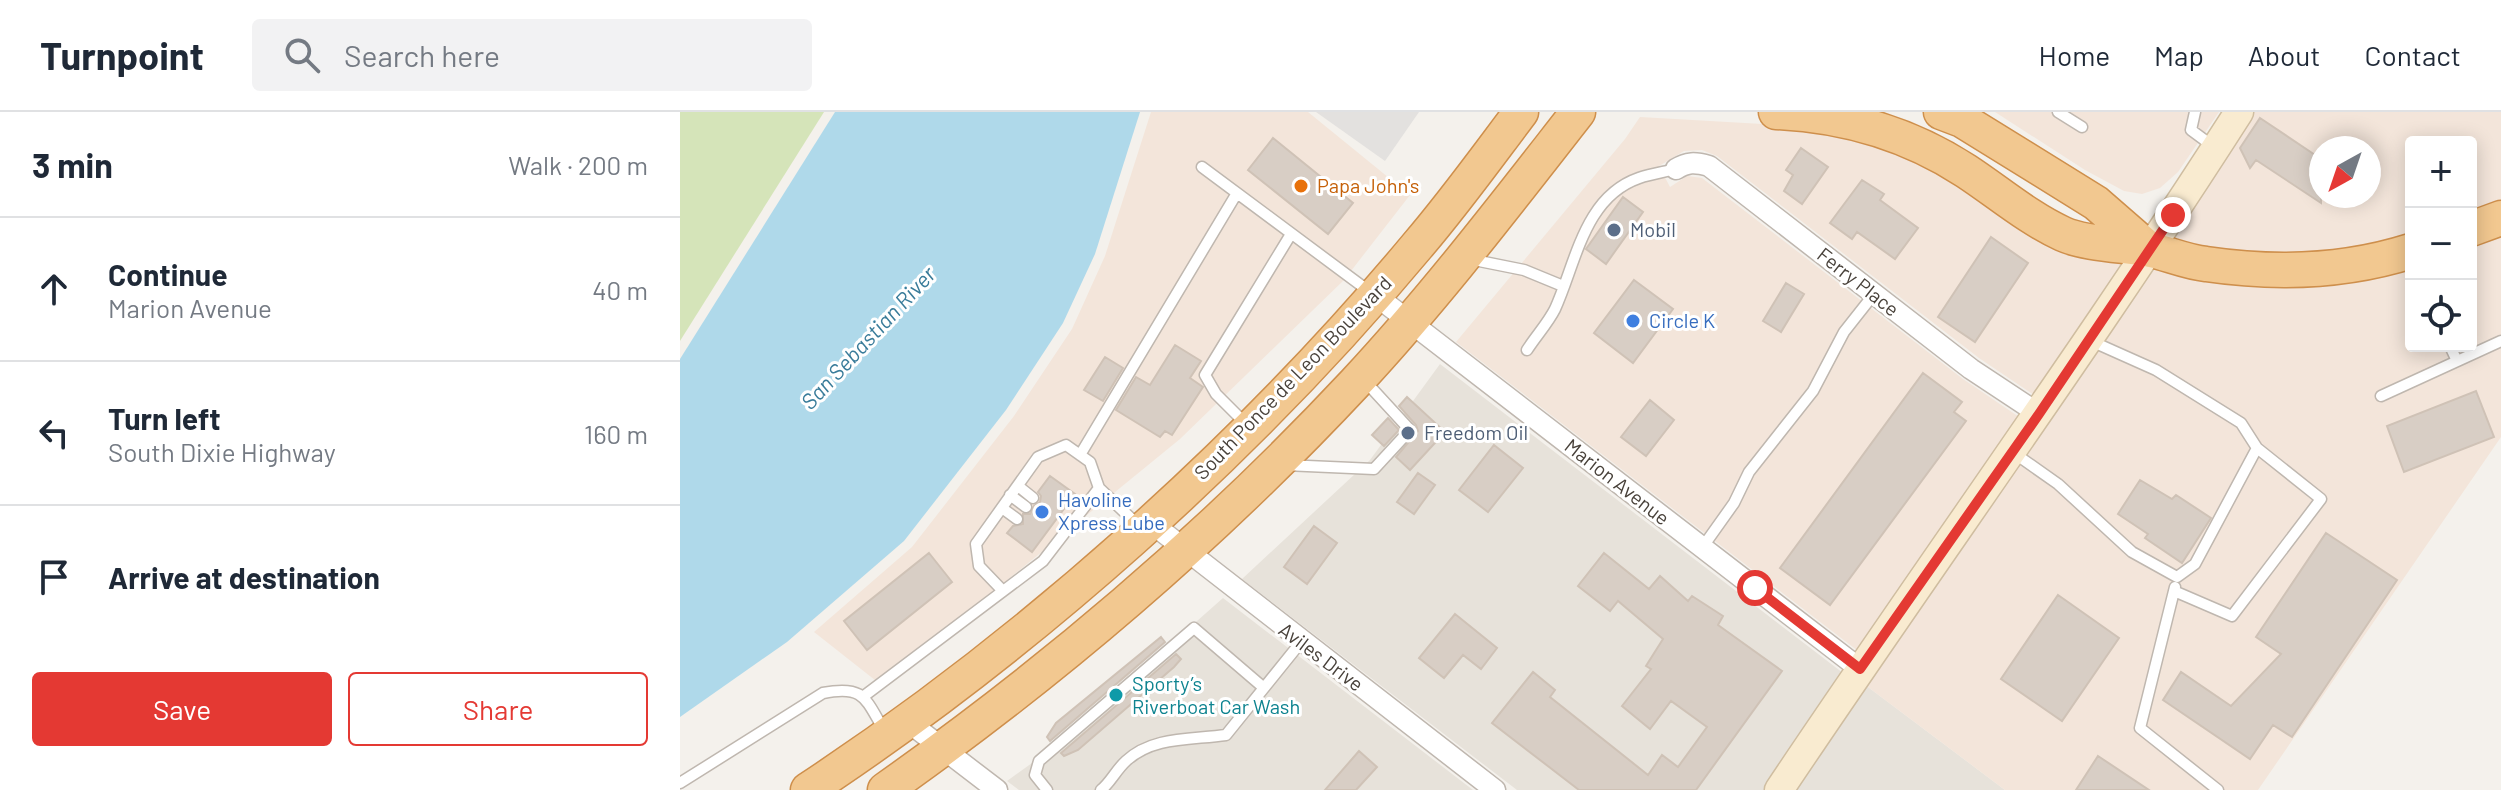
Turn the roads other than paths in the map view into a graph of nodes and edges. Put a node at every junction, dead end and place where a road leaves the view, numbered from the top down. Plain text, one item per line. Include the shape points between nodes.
1 (1521, 112) edge
2 (1578, 112) edge
3 (1776, 112) edge
4 (1941, 112) edge
5 (2058, 112) edge
6 (2195, 112) edge
7 (2239, 112) edge
8 (2082, 127) dead end
9 (2216, 148) junction
10 (1202, 167) dead end
11 (1676, 169) joint
12 (1237, 193) junction
13 (2501, 218) edge
14 (2477, 227) edge
15 (1291, 234) junction
16 (2150, 250) junction
17 (2405, 255) edge
18 (1464, 258) junction
19 (1563, 286) junction
20 (1874, 294) junction
21 (1375, 295) junction
22 (1409, 323) junction
23 (2089, 340) junction
24 (2501, 341) edge
25 (1527, 350) dead end
26 (2453, 352) edge
27 (2457, 361) junction
28 (1361, 376) junction
29 (2381, 396) dead end
30 (2039, 414) junction
31 (1249, 427) junction
32 (2257, 448) junction
33 (2013, 452) junction
34 (1080, 455) junction
35 (1275, 464) junction
36 (1099, 488) junction
37 (1014, 490) junction
38 (1030, 502) dead end
39 (1002, 508) junction
40 (1059, 516) dead end
41 (1017, 519) dead end
42 (1070, 525) junction
43 (1051, 526) dead end
44 (1146, 526) junction
45 (1063, 535) junction
46 (1042, 538) dead end
47 (1054, 547) junction
48 (1702, 548) junction
49 (1184, 552) junction
50 (2177, 577) junction
51 (1003, 591) junction
52 (2174, 591) junction
53 (1301, 642) junction
54 (1860, 669) junction
55 (1264, 688) junction
56 (864, 696) junction
57 (897, 728) junction
58 (944, 748) junction
59 (680, 783) edge
60 (808, 790) edge
61 (885, 790) edge
62 (997, 790) edge
63 (1047, 790) edge
64 (1101, 790) edge
65 (1495, 790) edge
66 (1779, 790) edge
67 (2218, 790) edge

1 - 21 highway, South Ponce de Leon Boulevard
2 - 18 highway
3 - 16 highway via 1877,128 1939,155 2066,236
4 - 16 highway via 2096,203
5 - 8 lane
6 - 9 lane via 2191,130
7 - 9 main road
9 - 16 main road
10 - 12 lane
11 - 19 lane via 1639,178 1604,203 1578,244
11 - 20 street, Ferry Place via 1697,162 1709,166
12 - 15 lane
12 - 34 lane
13 - 14 highway
15 - 21 lane
15 - 31 lane via 1205,375
16 - 17 highway via 2253,270 2333,268
16 - 23 main road
18 - 19 lane via 1524,270
18 - 22 highway
19 - 25 lane
20 - 30 street, Ferry Place
20 - 48 lane
21 - 22 street, Marion Avenue
21 - 31 highway, South Ponce de Leon Boulevard
22 - 28 highway
22 - 48 street, Marion Avenue
23 - 30 main road
23 - 32 lane via 2156,370 2241,423
24 - 27 lane
26 - 27 lane
27 - 29 lane
28 - 35 highway
28 - 35 lane via 1410,430 1374,469
30 - 33 main road
31 - 44 highway, South Ponce de Leon Boulevard
32 - 50 lane via 2195,564
32 - 52 lane via 2321,499 2232,616
33 - 50 lane via 2058,484 2132,552
33 - 54 main road
34 - 36 lane via 1090,462
34 - 37 lane via 1066,445 1038,457
35 - 49 highway
36 - 42 lane
36 - 44 lane
37 - 38 lane
37 - 39 lane
39 - 41 lane
39 - 51 lane via 976,544 979,566
40 - 42 lane
42 - 45 lane
43 - 45 lane
44 - 49 street, Aviles Drive
44 - 57 highway, South Ponce de Leon Boulevard
45 - 47 lane
46 - 47 lane
47 - 51 lane
48 - 54 street, Marion Avenue
49 - 53 street, Aviles Drive
49 - 58 highway
50 - 52 lane
51 - 56 lane
52 - 67 lane via 2140,728
53 - 55 lane
53 - 65 street, Aviles Drive
54 - 66 main road
55 - 63 lane via 1194,628 1039,761 1035,775
55 - 64 lane via 1226,735 1143,747
56 - 57 lane
56 - 59 lane via 844,689 823,693
57 - 58 street
57 - 60 highway, South Ponce de Leon Boulevard
58 - 61 highway
58 - 62 street

